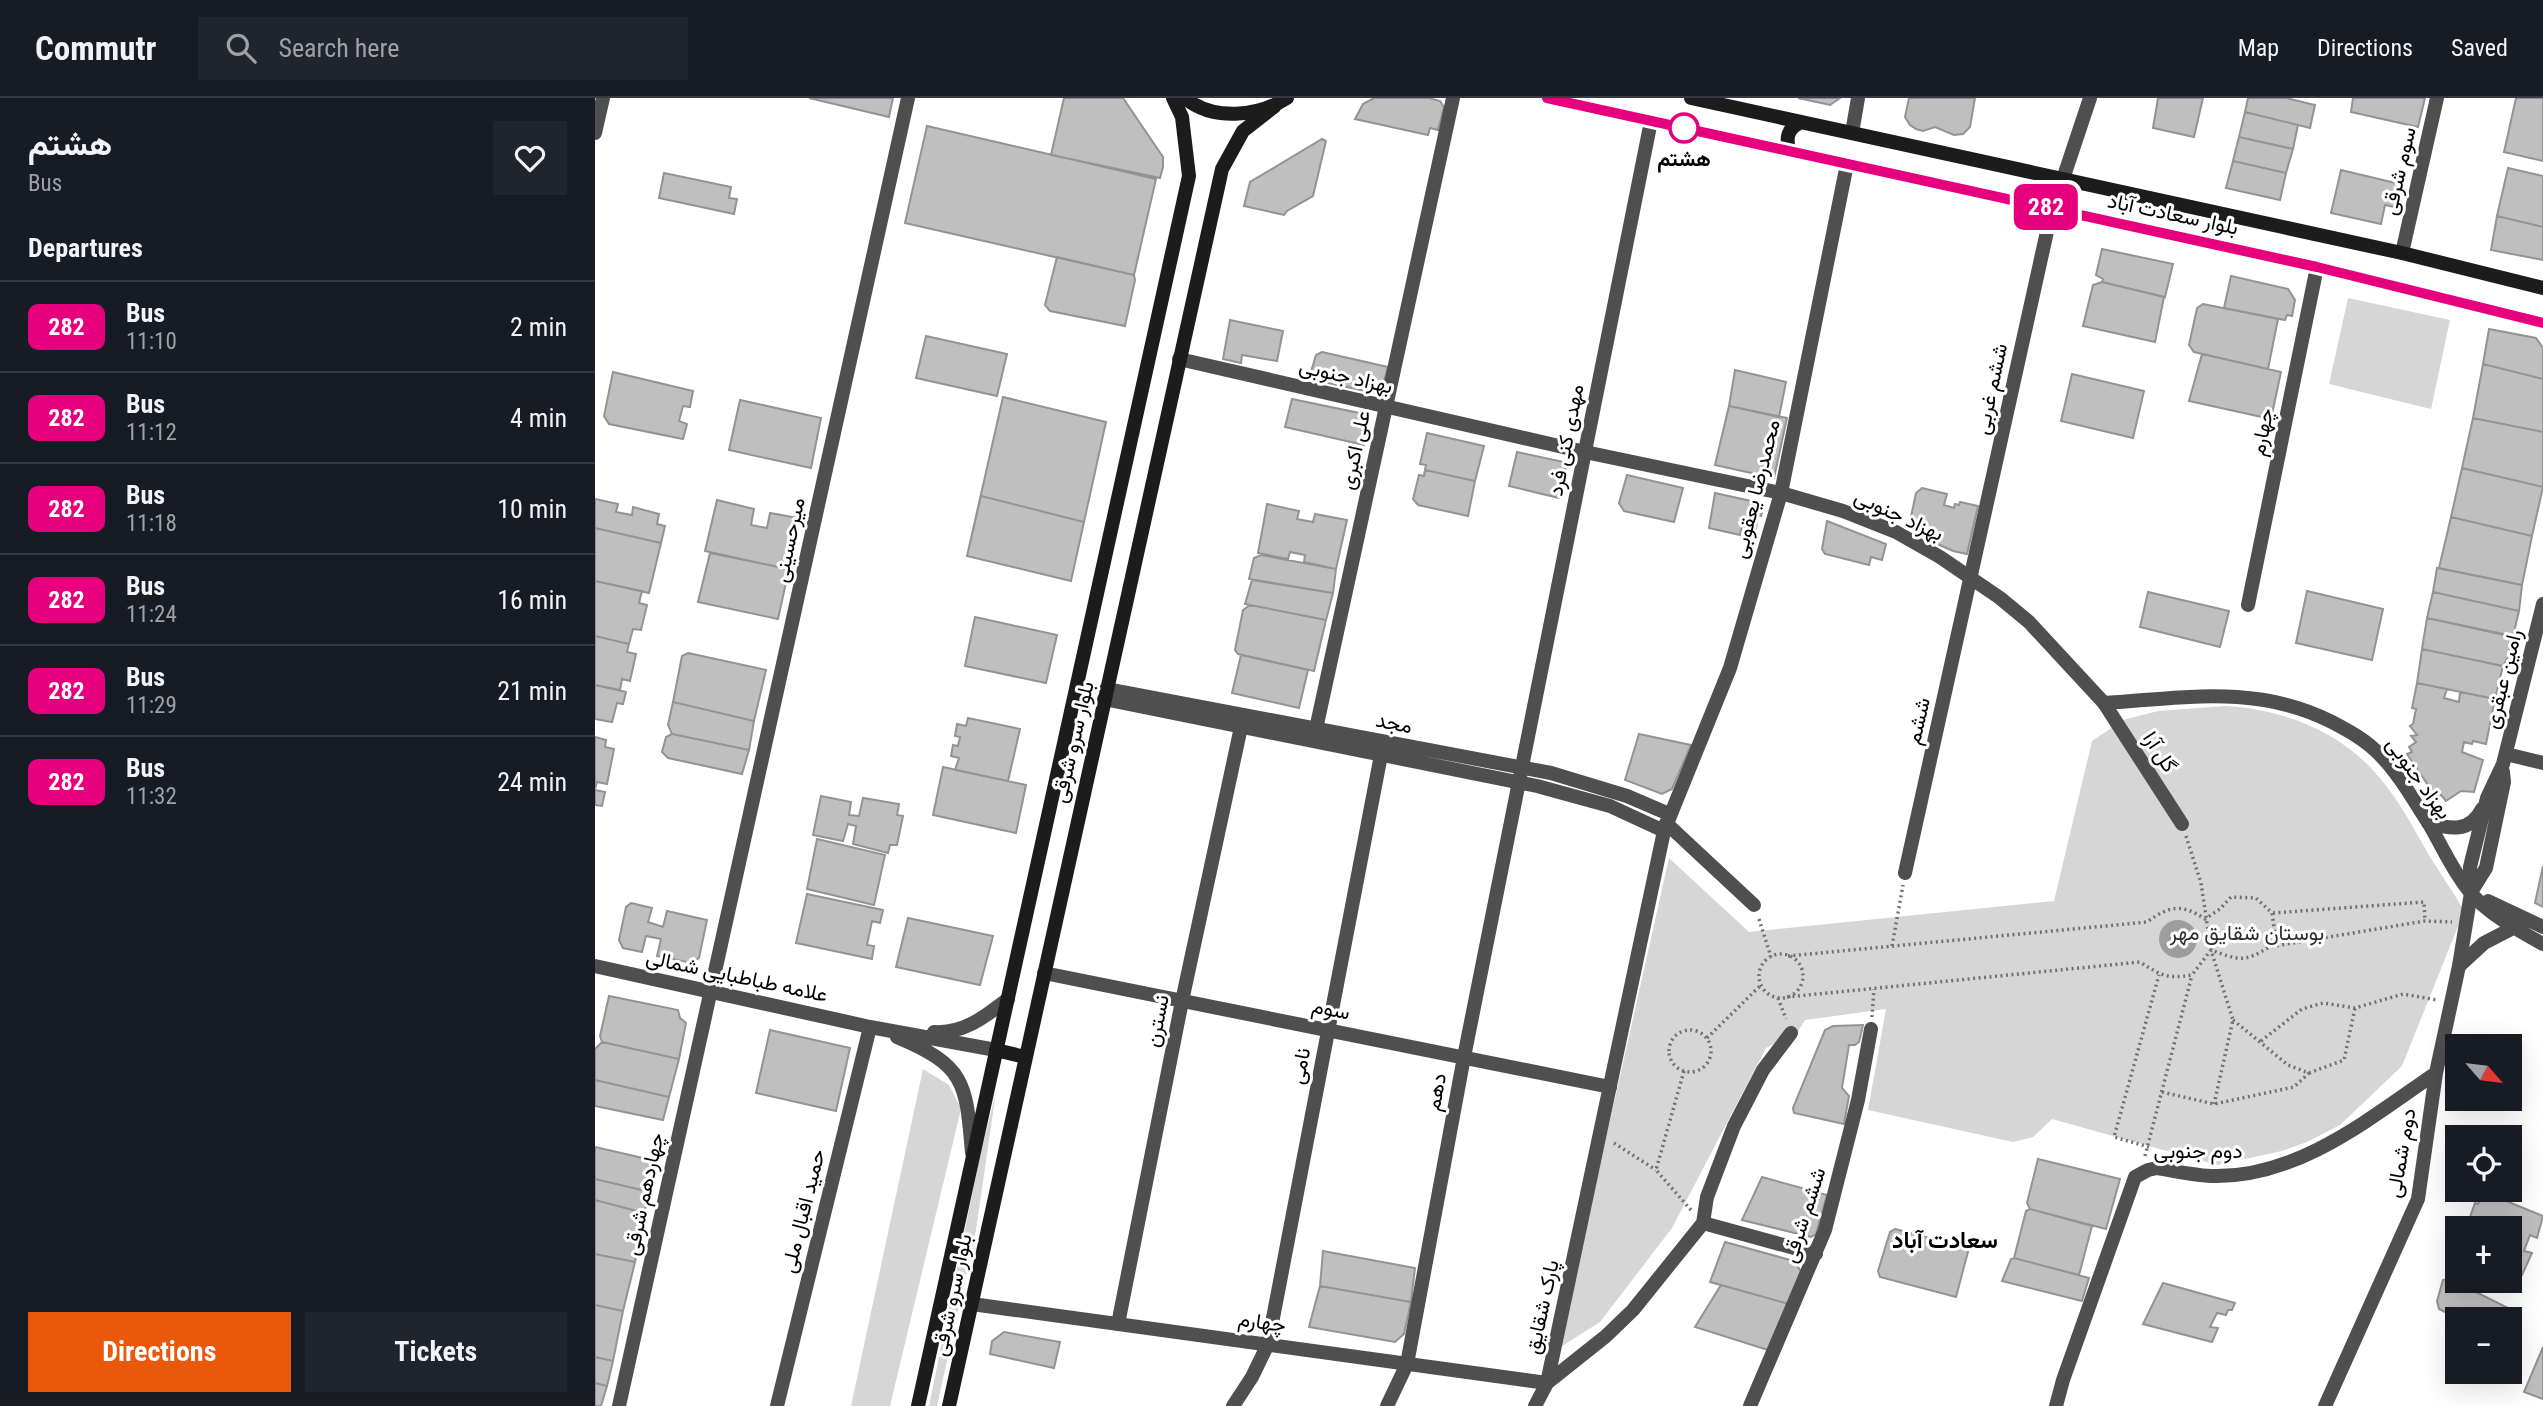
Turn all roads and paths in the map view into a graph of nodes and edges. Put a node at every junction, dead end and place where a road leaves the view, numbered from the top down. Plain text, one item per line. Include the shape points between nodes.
1 (603, 98) edge
2 (908, 98) edge
3 (1173, 98) edge
4 (1185, 98) edge
5 (1453, 98) edge
6 (1547, 98) edge
7 (1691, 98) edge
8 (1858, 98) edge
9 (2090, 98) edge
10 (2437, 98) edge
11 (1281, 102) edge
12 (1651, 121) junction
13 (1801, 122) junction
14 (595, 133) edge
15 (1852, 133) junction
16 (1789, 151) junction
17 (1847, 164) junction
18 (2063, 179) junction
19 (2052, 209) junction
20 (2402, 253) junction
21 (2317, 267) junction
22 (2543, 288) edge
23 (2543, 323) edge
24 (1179, 359) junction
25 (1385, 407) junction
26 (1585, 452) junction
27 (1781, 493) junction
28 (1971, 578) junction
29 (2543, 604) edge
30 (2248, 605) dead end
31 (1105, 694) junction
32 (2103, 703) junction
33 (1242, 721) junction
34 (1314, 735) junction
35 (1382, 748) junction
36 (2504, 759) junction
37 (2543, 763) edge
38 (1520, 775) junction
39 (2487, 798) junction
40 (1666, 822) junction
41 (2428, 823) junction
42 (2182, 824) joint
43 (1905, 873) joint
44 (2470, 893) junction
45 (1754, 905) joint
46 (2272, 913) junction
47 (2205, 919) junction
48 (2425, 921) junction
49 (2466, 922) junction
50 (2543, 927) edge
51 (2513, 928) junction
52 (2543, 944) edge
53 (1892, 946) junction
54 (2269, 947) junction
55 (2211, 950) junction
56 (1788, 956) junction
57 (1771, 957) junction
58 (595, 966) edge
59 (2459, 966) junction
60 (1044, 973) junction
61 (2159, 975) junction
62 (2192, 975) junction
63 (1761, 985) junction
64 (1874, 989) junction
65 (711, 991) junction
66 (1787, 997) junction
67 (1778, 998) junction
68 (1008, 999) junction
69 (1182, 1001) junction
70 (2450, 1002) junction
71 (2355, 1008) junction
72 (2233, 1020) junction
73 (870, 1027) junction
74 (1871, 1029) joint
75 (1328, 1030) junction
76 (1791, 1033) joint
77 (1707, 1038) junction
78 (2261, 1041) junction
79 (996, 1050) junction
80 (1025, 1057) junction
81 (1464, 1057) junction
82 (1684, 1071) junction
83 (2309, 1073) junction
84 (2435, 1073) junction
85 (1610, 1087) junction
86 (2162, 1092) junction
87 (2214, 1104) junction
88 (1600, 1133) junction
89 (2149, 1147) junction
90 (972, 1160) junction
91 (1656, 1170) junction
92 (2135, 1177) junction
93 (1703, 1223) junction
94 (1816, 1254) junction
95 (972, 1304) junction
96 (1118, 1324) junction
97 (1268, 1345) junction
98 (1408, 1364) junction
99 (1547, 1383) junction
100 (619, 1406) edge
101 (777, 1406) edge
102 (918, 1406) edge
103 (949, 1406) edge
104 (1233, 1406) edge
105 (1387, 1406) edge
106 (1535, 1406) edge
107 (1750, 1406) edge
108 (2056, 1406) edge
109 (2325, 1406) edge

1 - 14 street
2 - 65 street, میرحسینی
3 - 68 main road, بلوار سرو شرقی via 1182,117 1189,176
4 - 11 main road via 1217,112 1247,114
5 - 25 street, علی اکبری
6 - 12 main road, بلوار سعادت آباد
7 - 13 main road, بلوار سعادت آباد
8 - 15 street
9 - 18 street
10 - 20 street, سوم شرقی
11 - 24 main road, بلوار سرو شرقی via 1243,131 1222,169
12 - 16 main road, بلوار سعادت آباد
12 - 26 street, مهدی کنی فرد
13 - 15 main road, بلوار سعادت آباد
13 - 16 main road via 1788,133
15 - 18 main road, بلوار سعادت آباد
16 - 17 main road, بلوار سعادت آباد
17 - 19 main road, بلوار سعادت آباد
17 - 27 street, محمدرضا یعقوبی
18 - 20 main road, بلوار سعادت آباد
19 - 21 main road, بلوار سعادت آباد
19 - 28 street, ششم غربی
20 - 22 main road, بلوار سعادت آباد
21 - 23 main road, بلوار سعادت آباد
21 - 30 street, چهارم
24 - 25 street, بهزاد جنوبی
24 - 31 main road, بلوار سرو شرقی
25 - 26 street, بهزاد جنوبی
25 - 34 street, علی اکبری
26 - 27 street, بهزاد جنوبی
26 - 38 street, مهدی کنی فرد
27 - 28 street, بهزاد جنوبی via 1896,533
27 - 40 street, محمدرضا یعقوبی via 1730,668
28 - 32 street, بهزاد جنوبی via 2029,621
28 - 43 street, ششم
29 - 36 street, رامین عبقری
31 - 33 street, مجد
31 - 60 main road, بلوار سرو شرقی
32 - 41 street, بهزاد جنوبی via 2231,695 2312,712 2379,753
32 - 42 street, گل آرا
33 - 34 street, مجد
33 - 69 street, نسترن
34 - 35 street, مجد
35 - 38 street, مجد
35 - 75 street, نامی
36 - 37 street
36 - 39 street, رامین عبقری
36 - 44 street, رامین عبقری via 2504,782 2487,868
38 - 40 street, مجد
38 - 81 street, دهم
39 - 41 street via 2471,824 2450,828
39 - 44 street, رامین عبقری via 2470,867
40 - 45 street, مجد
40 - 85 street, پارک شقایق
41 - 44 street, بهزاد جنوبی
42 - 47 path via 2201,883
43 - 53 path
44 - 49 street, دوم شمالی
44 - 50 street
44 - 51 street, بهزاد جنوبی
45 - 57 path
46 - 47 path via 2256,898 2231,897
46 - 48 path via 2424,902
46 - 54 path via 2274,934
47 - 53 path via 2190,909 2175,909 2161,911 2147,922
47 - 55 path
48 - 49 path
48 - 54 path
49 - 59 street, دوم شمالی
51 - 52 street, بهزاد جنوبی
51 - 59 street via 2484,943
53 - 56 path
54 - 55 path via 2252,958 2237,960
55 - 62 path
55 - 72 path
56 - 57 path
56 - 66 path via 1799,964 1803,977 1798,990
57 - 63 path via 1761,966
58 - 65 street, علامه طباطبایی شمالی
59 - 70 street, دوم شمالی
60 - 69 street, سوم
60 - 80 main road, بلوار سرو شرقی
61 - 62 path via 2170,979
61 - 64 path via 2140,962
61 - 89 path via 2114,1137
62 - 86 path
63 - 67 path
63 - 77 path
64 - 66 path
64 - 74 path
65 - 73 street, علامه طباطبایی شمالی
65 - 100 street, چهاردهم شرقی
66 - 67 path
67 - 76 path
68 - 73 street, علامه طباطبایی شمالی via 957,1031
68 - 79 main road, بلوار سرو شرقی
69 - 75 street, سوم
69 - 96 street, نسترن
70 - 71 path via 2403,994
70 - 84 street, دوم شمالی
71 - 78 path via 2323,1003 2302,1009
71 - 83 path via 2344,1060
72 - 78 path
72 - 87 path
73 - 79 street, علامه طباطبایی شمالی
73 - 90 street, علامه طباطبایی شمالی via 931,1053 957,1076 967,1097
73 - 101 street, حمید اقبال ملی
74 - 94 street, ششم شرقی via 1833,1204
75 - 81 street, سوم
75 - 97 street, نامی
76 - 93 street, پارک شقایق via 1763,1070 1734,1126 1707,1197
77 - 82 path via 1711,1052 1706,1065 1694,1072
77 - 82 path via 1689,1030 1671,1040 1671,1060
78 - 83 path via 2288,1065
79 - 80 main road
79 - 90 main road, بلوار سرو شرقی
80 - 95 main road, بلوار سرو شرقی
81 - 85 street, سوم
81 - 98 street, دهم
82 - 91 path
83 - 87 path via 2294,1087
84 - 92 street, دوم جنوبی via 2327,1145 2290,1161 2216,1176 2157,1168
84 - 109 street, دوم شمالی via 2418,1199
85 - 88 street, پارک شقایق
86 - 87 path
86 - 89 path
88 - 91 path
88 - 99 street, پارک شقایق
89 - 92 path
90 - 102 main road, بلوار سرو شرقی
91 - 93 path
92 - 108 street, دوم جنوبی
93 - 94 street
93 - 99 street, پارک شقایق via 1633,1310
94 - 107 street, ششم شرقی
95 - 96 street, چهارم
95 - 103 main road, بلوار سرو شرقی
96 - 97 street, چهارم
97 - 98 street, چهارم
97 - 104 street, نامی
98 - 99 street, چهارم
98 - 105 street, دهم
99 - 106 street

